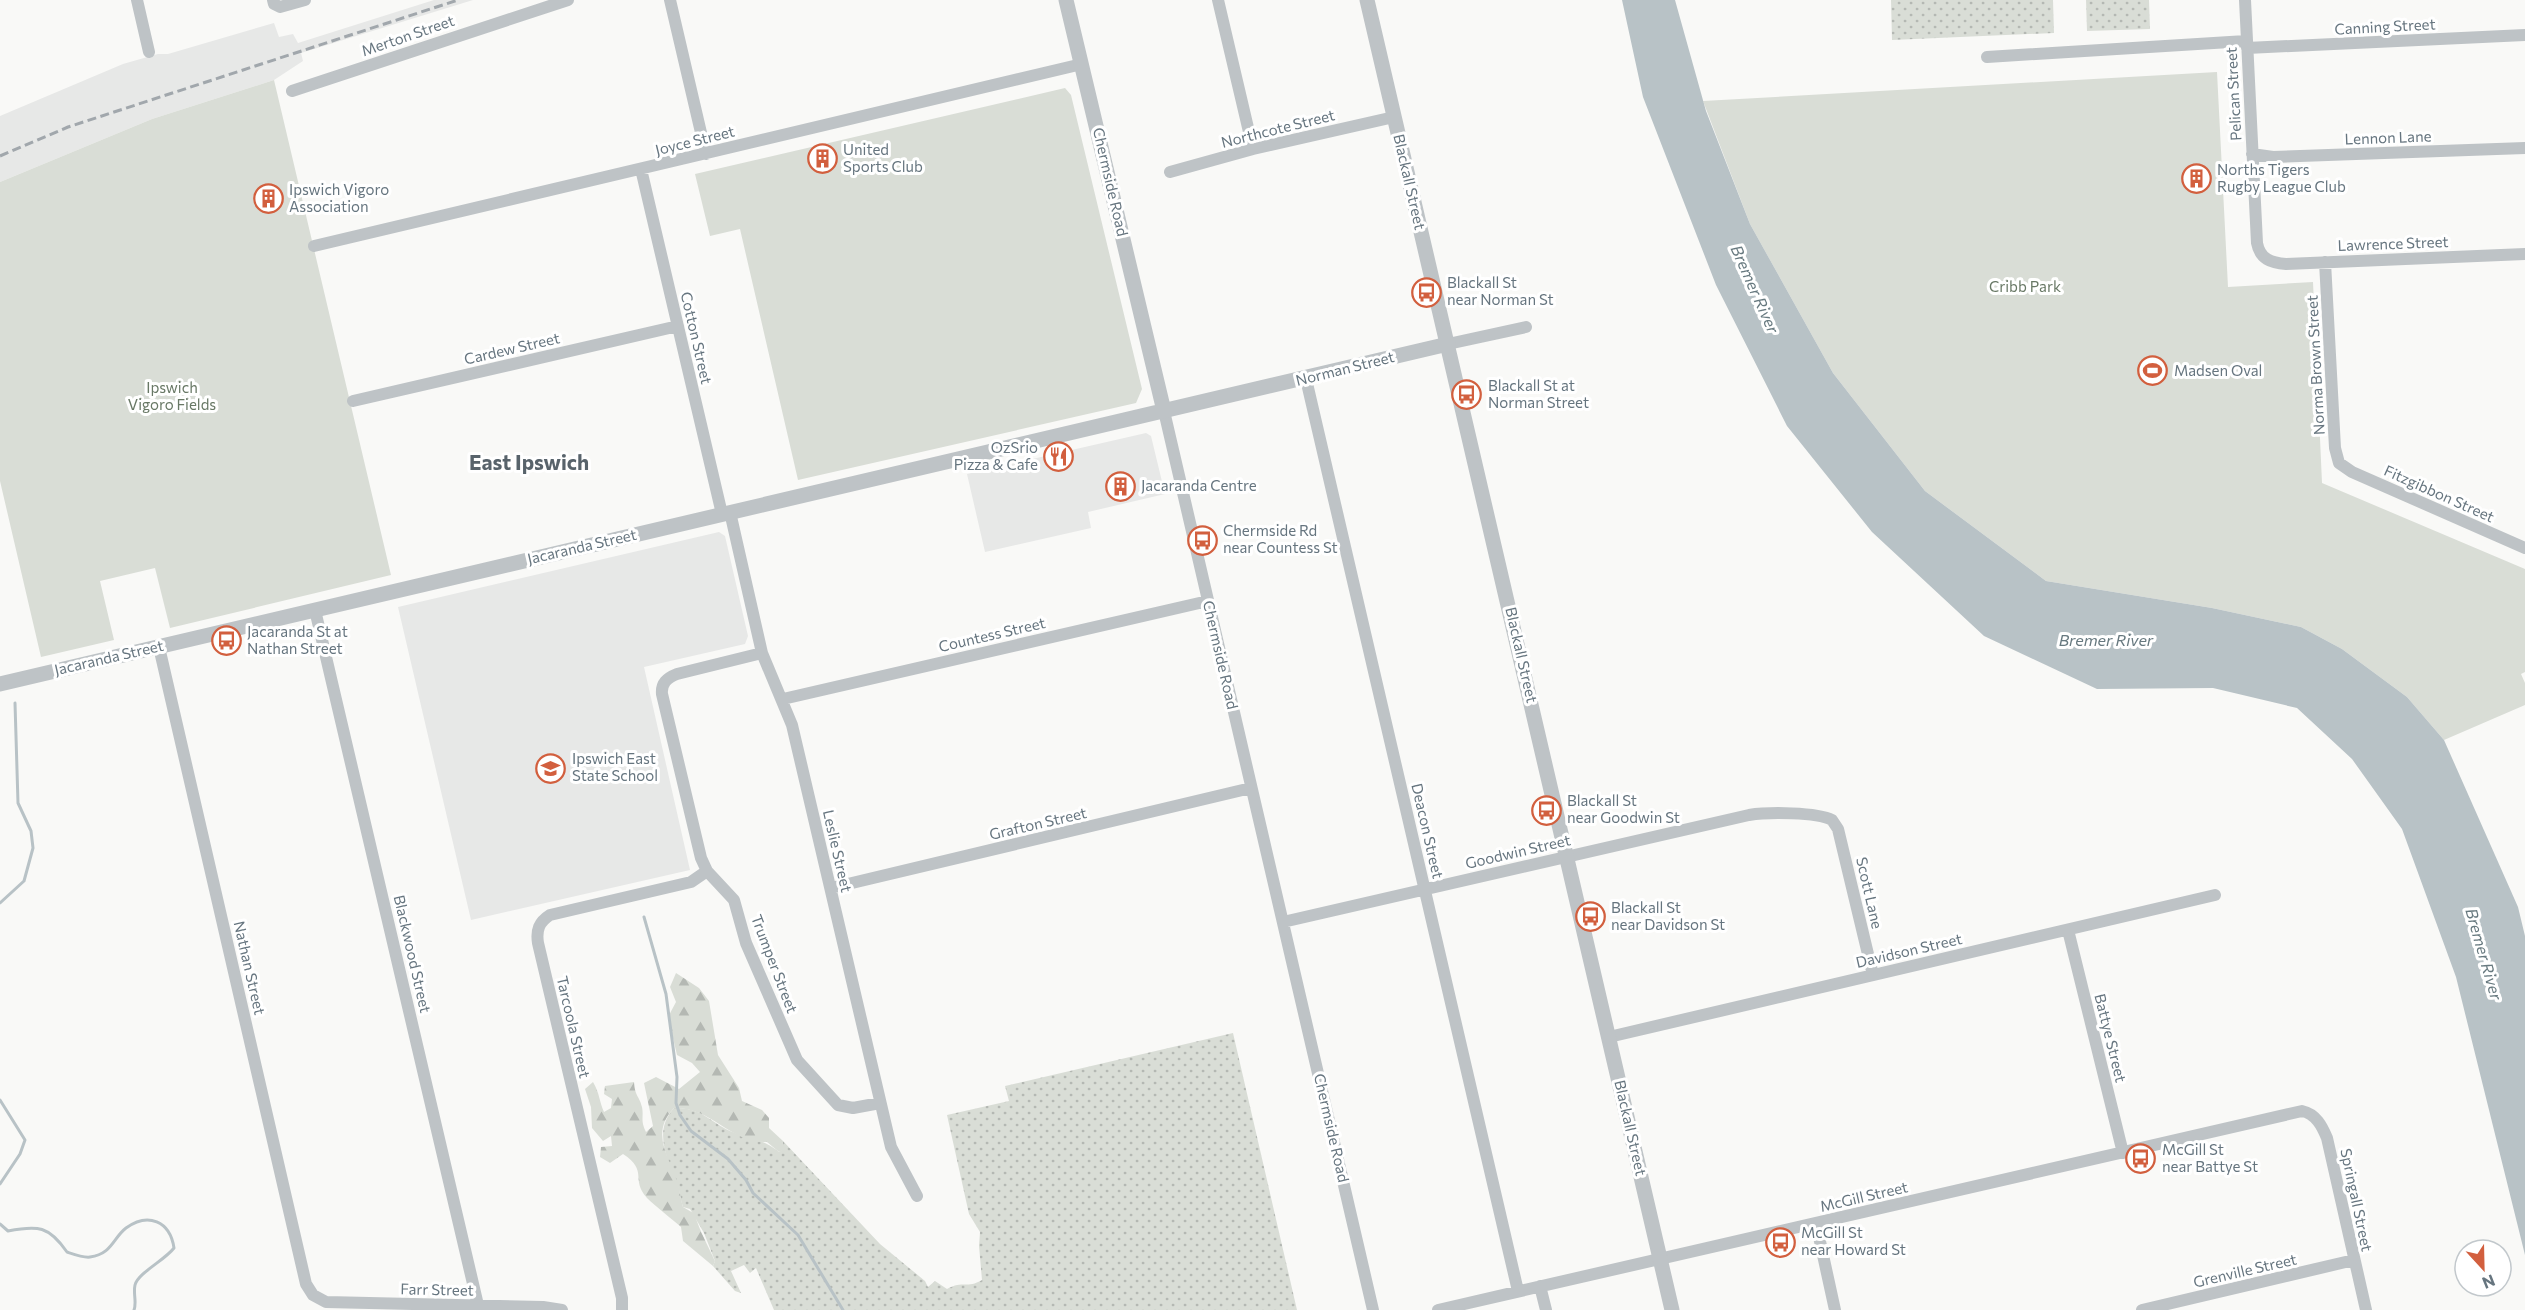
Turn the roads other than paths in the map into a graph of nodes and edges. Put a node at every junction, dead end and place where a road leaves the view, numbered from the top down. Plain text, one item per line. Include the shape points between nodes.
1 (137, 0) edge
2 (305, 0) edge
3 (568, 0) edge
4 (670, 0) edge
5 (1066, 0) edge
6 (1218, 0) edge
7 (1367, 0) edge
8 (2245, 0) edge
9 (273, 2) edge
10 (2525, 35) edge
11 (2246, 44) junction
12 (149, 52) dead end
13 (1987, 57) dead end
14 (1082, 64) junction
15 (292, 91) dead end
16 (1394, 117) junction
17 (2525, 148) edge
18 (1253, 149) junction
19 (706, 154) junction
20 (2252, 154) junction
21 (641, 169) junction
22 (1170, 172) dead end
23 (314, 246) dead end
24 (2525, 254) edge
25 (2263, 257) joint
26 (2325, 262) junction
27 (678, 326) junction
28 (1526, 327) dead end
29 (1448, 344) junction
30 (1306, 379) junction
31 (353, 401) dead end
32 (1164, 411) junction
33 (2341, 466) joint
34 (726, 513) junction
35 (2525, 548) edge
36 (1208, 601) junction
37 (315, 610) junction
38 (159, 647) junction
39 (762, 653) junction
40 (0, 684) edge
41 (783, 699) junction
42 (1251, 788) junction
43 (1833, 820) joint
44 (1567, 856) junction
45 (707, 872) junction
46 (831, 888) junction
47 (1425, 889) junction
48 (2215, 895) dead end
49 (1283, 922) junction
50 (2068, 930) junction
51 (1873, 975) junction
52 (1609, 1037) junction
53 (880, 1102) junction
54 (2297, 1112) joint
55 (2123, 1153) junction
56 (917, 1196) dead end
57 (1816, 1223) junction
58 (1660, 1258) junction
59 (2354, 1260) junction
60 (1540, 1286) junction
61 (1518, 1291) junction
62 (313, 1295) joint
63 (478, 1305) junction
64 (562, 1310) edge
65 (622, 1310) edge
66 (1373, 1310) edge
67 (1438, 1310) edge
68 (1546, 1310) edge
69 (1672, 1310) edge
70 (1835, 1310) edge
71 (2142, 1310) edge
72 (2366, 1310) edge

1 - 12 street
2 - 9 street via 280,7
3 - 15 street, Merton Street
4 - 19 street
5 - 14 street, Chermside Road
6 - 18 street
7 - 16 street, Blackall Street
8 - 11 street, Pelican Street
10 - 11 street, Canning Street
11 - 13 street, Canning Street
11 - 20 street, Pelican Street
14 - 19 street, Joyce Street
14 - 32 street, Chermside Road
16 - 18 street, Northcote Street
16 - 29 street, Blackall Street
17 - 20 street, Lennon Lane via 2272,157
18 - 22 street, Northcote Street
19 - 21 street, Joyce Street
20 - 25 street, Pelican Street via 2257,243
21 - 23 street, Joyce Street
21 - 27 street, Cotton Street
24 - 26 street, Lawrence Street
25 - 26 street, Lawrence Street via 2282,264
26 - 33 street, Norma Brown Street via 2335,448
27 - 31 street, Cardew Street
27 - 34 street, Cotton Street
28 - 29 street, Norman Street
29 - 30 street, Norman Street
29 - 44 street, Blackall Street
30 - 32 street, Norman Street
30 - 47 street, Deacon Street
32 - 34 street, Jacaranda Street
32 - 36 street, Chermside Road
33 - 35 street, Fitzgibbon Street
34 - 37 street, Jacaranda Street
34 - 39 street, Leslie Street
36 - 41 street, Countess Street
36 - 42 street, Chermside Road
37 - 38 street, Jacaranda Street
37 - 63 street, Blackwood Street
38 - 40 street, Jacaranda Street
38 - 62 street, Nathan Street via 306,1284
39 - 41 street, Leslie Street
39 - 45 street, Trumper Street via 677,674 664,682 662,694
41 - 46 street, Leslie Street
42 - 46 street, Grafton Street
42 - 49 street, Chermside Road
43 - 44 street, Goodwin Street via 1756,814
43 - 51 street, Scott Lane
44 - 47 street, Goodwin Street
44 - 52 street, Blackall Street
45 - 53 street, Trumper Street via 734,900 746,943 801,1065 843,1107
45 - 65 street, Tarcoola Street via 691,882 550,915 538,928 538,943
46 - 53 street, Leslie Street
47 - 49 street, Goodwin Street
47 - 61 street, Deacon Street
48 - 50 street, Davidson Street
49 - 66 street, Chermside Road
50 - 51 street, Davidson Street
50 - 55 street, Battye Street
51 - 52 street, Davidson Street
52 - 58 street, Blackall Street
53 - 56 street, Leslie Street via 893,1153
54 - 55 street, McGill Street
54 - 59 street, Springall Street via 2311,1114 2327,1138
55 - 57 street, McGill Street
57 - 58 street, McGill Street
57 - 70 street
58 - 60 street, McGill Street
58 - 69 street, Blackall Street
59 - 71 street, Grenville Street
59 - 72 street, Springall Street
60 - 61 street, McGill Street
60 - 68 street
61 - 67 street, McGill Street
62 - 63 street, Farr Street via 326,1302
63 - 64 street, Farr Street

